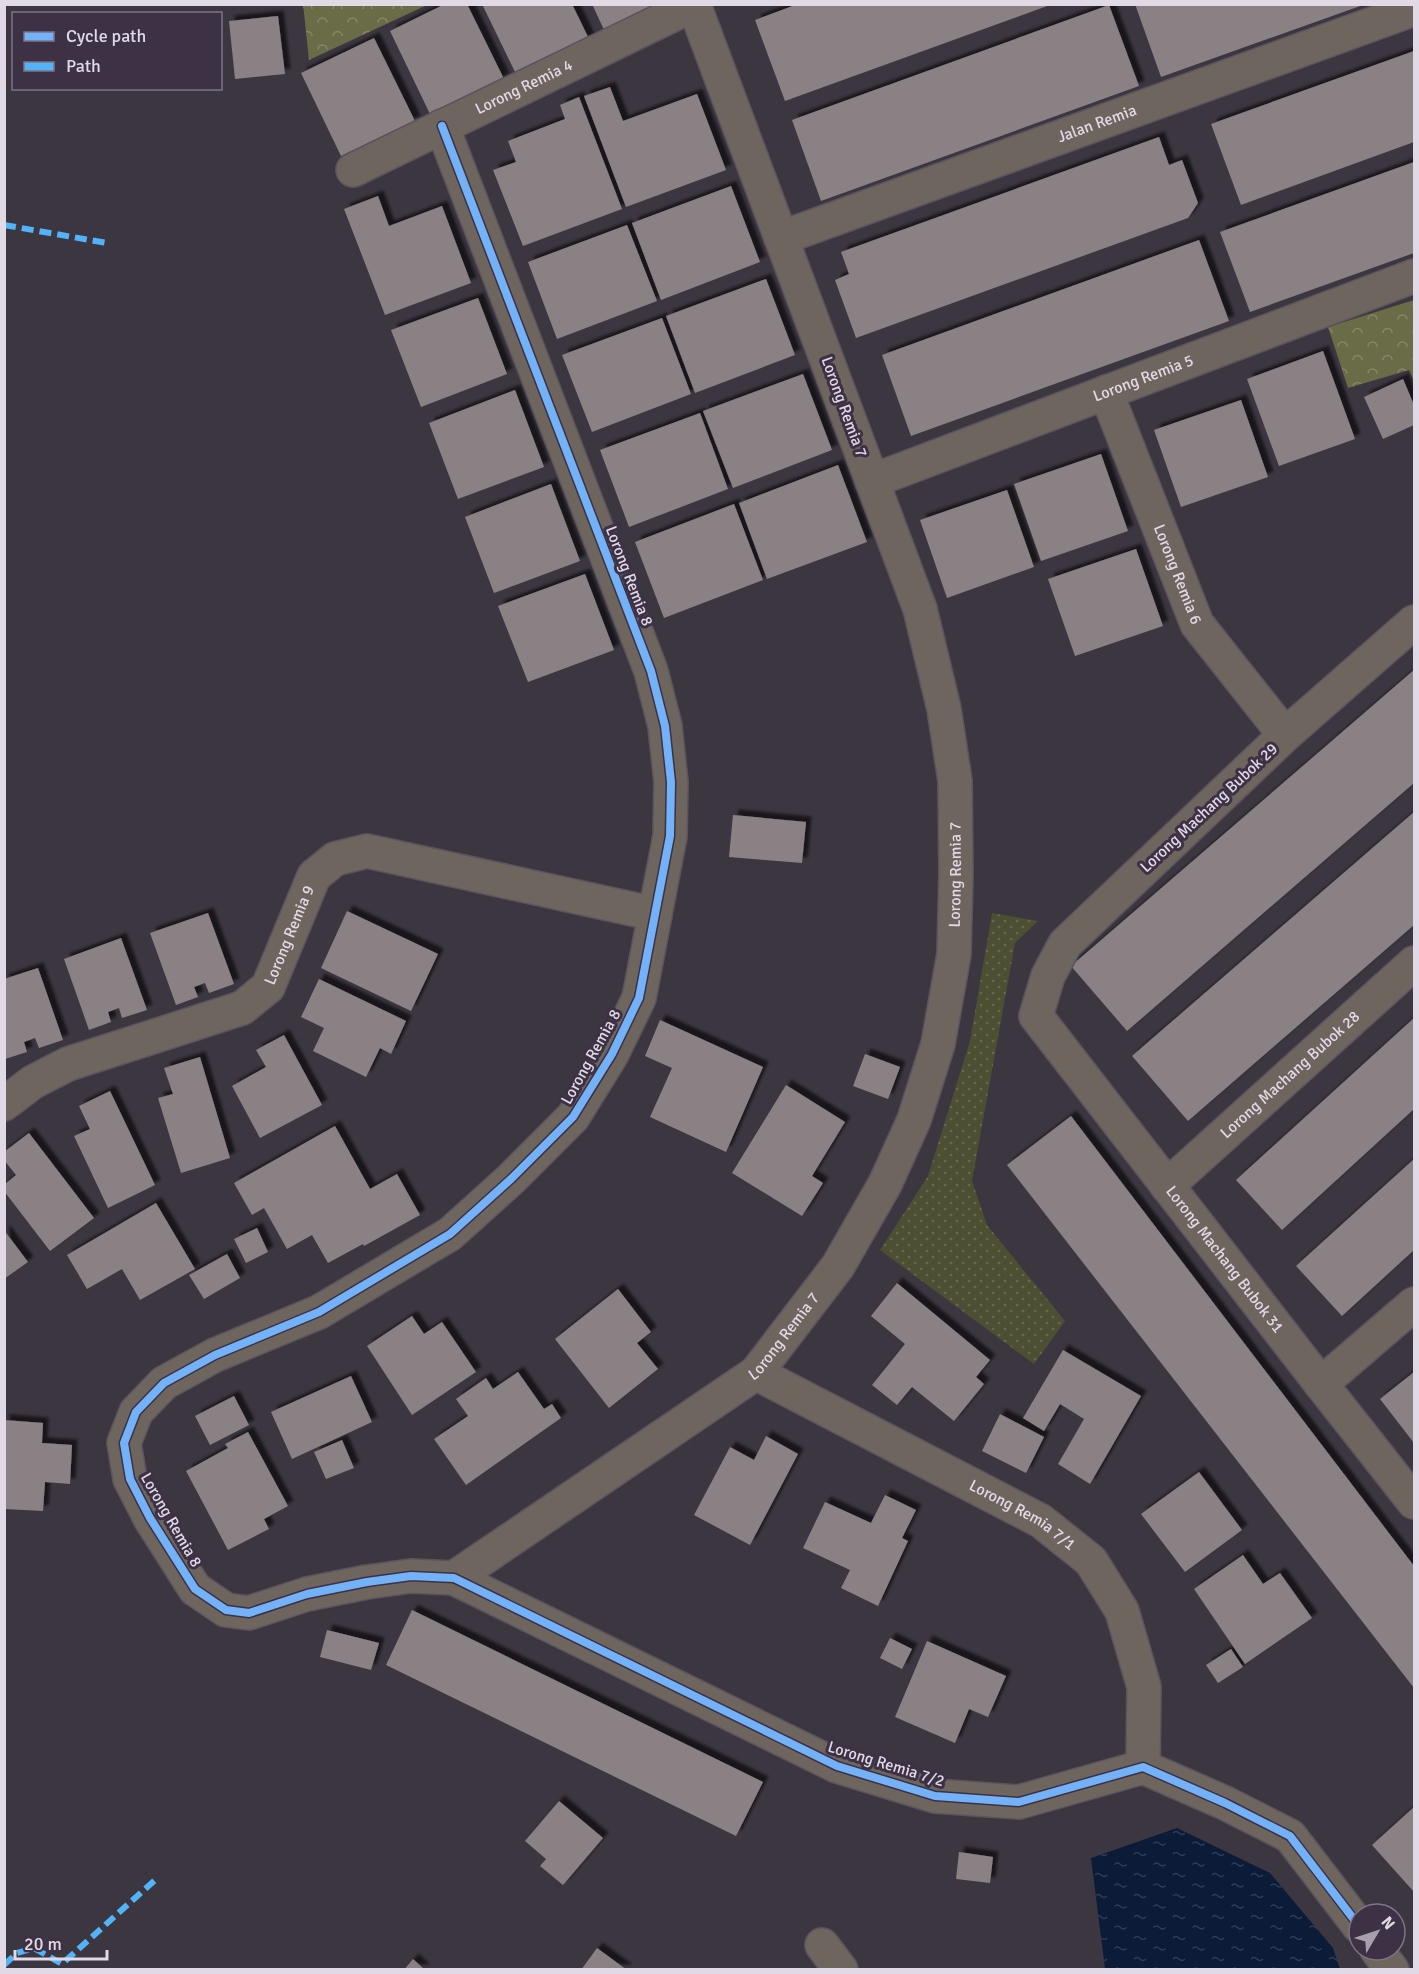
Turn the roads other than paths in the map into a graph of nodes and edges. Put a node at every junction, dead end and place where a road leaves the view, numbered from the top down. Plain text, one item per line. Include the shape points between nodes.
1 (694, 5) edge
2 (1414, 9) edge
3 (442, 126) junction
4 (353, 170) dead end
5 (781, 238) junction
6 (1414, 276) edge
7 (1106, 392) junction
8 (872, 481) junction
9 (1414, 622) edge
10 (1286, 735) junction
11 (655, 914) junction
12 (1414, 963) edge
13 (1036, 1016) joint
14 (4, 1104) edge
15 (1167, 1186) junction
16 (1414, 1304) edge
17 (756, 1373) junction
18 (1321, 1384) junction
19 (1414, 1502) edge
20 (454, 1578) junction
21 (1143, 1767) junction
22 (1347, 1910) edge

1 - 3 street, Lorong Remia 4
1 - 5 street, Lorong Remia 7
2 - 5 street, Jalan Remia
3 - 4 street, Lorong Remia 4
3 - 11 street, Lorong Remia 8 via 651,671 665,726 671,782 670,836
5 - 8 street, Lorong Remia 7
6 - 7 street, Lorong Remia 5
7 - 8 street, Lorong Remia 5
7 - 10 street, Lorong Remia 6 via 1197,624
8 - 17 street, Lorong Remia 7 via 920,609 944,709 955,781 954,954 938,1044 914,1120 885,1184 838,1266
9 - 10 street, Lorong Machang Bubok 29
10 - 13 street, Lorong Machang Bubok 29 via 1065,944 1048,976
11 - 14 street, Lorong Remia 9 via 367,851 335,859 314,876 268,987 242,1008 68,1064 33,1082
11 - 20 street, Lorong Remia 8 via 639,998 612,1054 573,1117 511,1179 450,1234 319,1312 215,1355 164,1383 136,1412 124,1443 129,1479 150,1518 195,1589 226,1610 249,1613 307,1593 389,1579
12 - 15 street, Lorong Machang Bubok 28
13 - 15 street, Lorong Machang Bubok 31
15 - 18 street, Lorong Machang Bubok 31
16 - 18 street
17 - 20 street, Lorong Remia 7
17 - 21 street, Lorong Remia 7/1 via 1041,1521 1091,1561 1122,1611 1144,1687
18 - 19 street, Lorong Machang Bubok 31
20 - 21 street, Lorong Remia 7/2 via 837,1766 935,1796 1019,1802
21 - 22 street via 1290,1836

